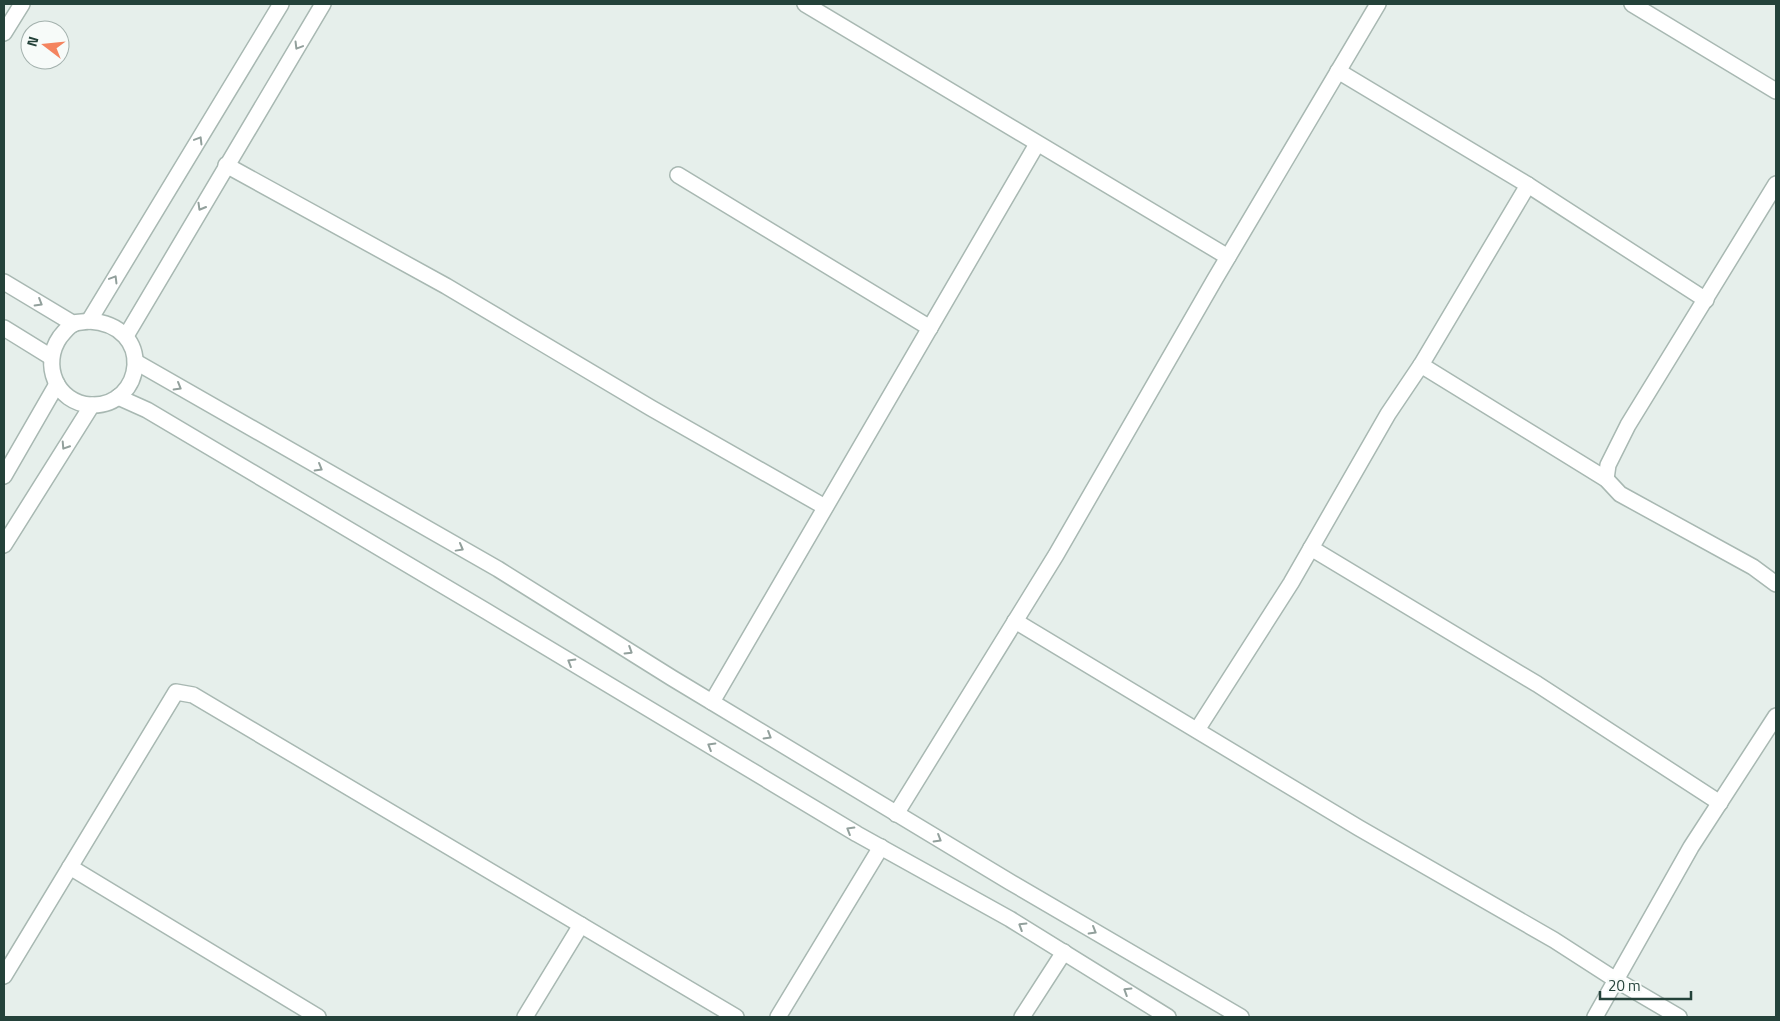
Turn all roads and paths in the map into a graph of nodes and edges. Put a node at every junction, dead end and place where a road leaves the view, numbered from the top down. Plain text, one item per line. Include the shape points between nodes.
1 (22, 4) edge
2 (281, 4) edge
3 (323, 4) edge
4 (805, 4) edge
5 (1378, 4) edge
6 (1632, 4) edge
7 (4, 33) edge
8 (1338, 71) junction
9 (1776, 91) edge
10 (1036, 144) junction
11 (226, 165) junction
12 (678, 175) dead end
13 (1776, 184) edge
14 (1528, 185) junction
15 (1228, 257) junction
16 (4, 282) edge
17 (1706, 300) junction
18 (89, 321) junction
19 (74, 324) junction
20 (4, 328) edge
21 (930, 328) junction
22 (126, 336) junction
23 (51, 357) junction
24 (136, 362) junction
25 (1421, 365) junction
26 (57, 384) junction
27 (118, 397) junction
28 (92, 405) junction
29 (4, 476) edge
30 (1606, 479) junction
31 (825, 507) junction
32 (4, 545) edge
33 (1311, 548) junction
34 (1776, 584) edge
35 (1015, 621) junction
36 (712, 702) junction
37 (1776, 716) edge
38 (1197, 730) junction
39 (1720, 803) junction
40 (896, 814) junction
41 (881, 847) junction
42 (70, 867) junction
43 (581, 925) junction
44 (1064, 952) junction
45 (4, 976) edge
46 (1616, 980) junction
47 (318, 1017) edge
48 (525, 1017) edge
49 (736, 1017) edge
50 (778, 1017) edge
51 (1022, 1017) edge
52 (1168, 1017) edge
53 (1241, 1017) edge
54 (1595, 1017) edge
55 (1679, 1017) edge

1 - 7 street
18 -> 2 street
3 -> 11 street
4 - 10 street
5 - 8 street
6 - 9 street
8 - 14 street
8 - 15 street
10 - 15 street
10 - 21 street
11 -> 22 street
11 - 31 street via 446,286
12 - 21 street
13 - 17 street
14 - 17 street
14 - 25 street
15 - 35 street
16 -> 19 street
17 - 30 street via 1628,426 1608,465
18 - 19 street
18 - 22 street via 103,322
19 - 23 street via 56,343
20 - 23 street
21 - 31 street
22 - 24 street
23 - 26 street
24 - 27 street via 127,387
24 -> 36 street via 498,570
25 - 30 street
25 - 33 street via 1388,414
26 - 28 street via 66,395
26 - 29 street
27 - 28 street
41 -> 27 street via 147,410
28 -> 32 street
30 - 34 street via 1620,494 1752,567
31 - 36 street
33 - 38 street
33 - 39 street via 1537,684
35 - 38 street
35 - 40 street
36 -> 40 street
37 - 39 street
38 - 46 street via 1554,940
39 - 46 street via 1691,847
40 -> 53 street
44 -> 41 street
41 - 50 street
42 - 43 street via 176,692 193,695
42 - 45 street
42 - 47 street
43 - 48 street
43 - 49 street
44 - 51 street
52 -> 44 street
46 - 54 street
46 - 55 street

